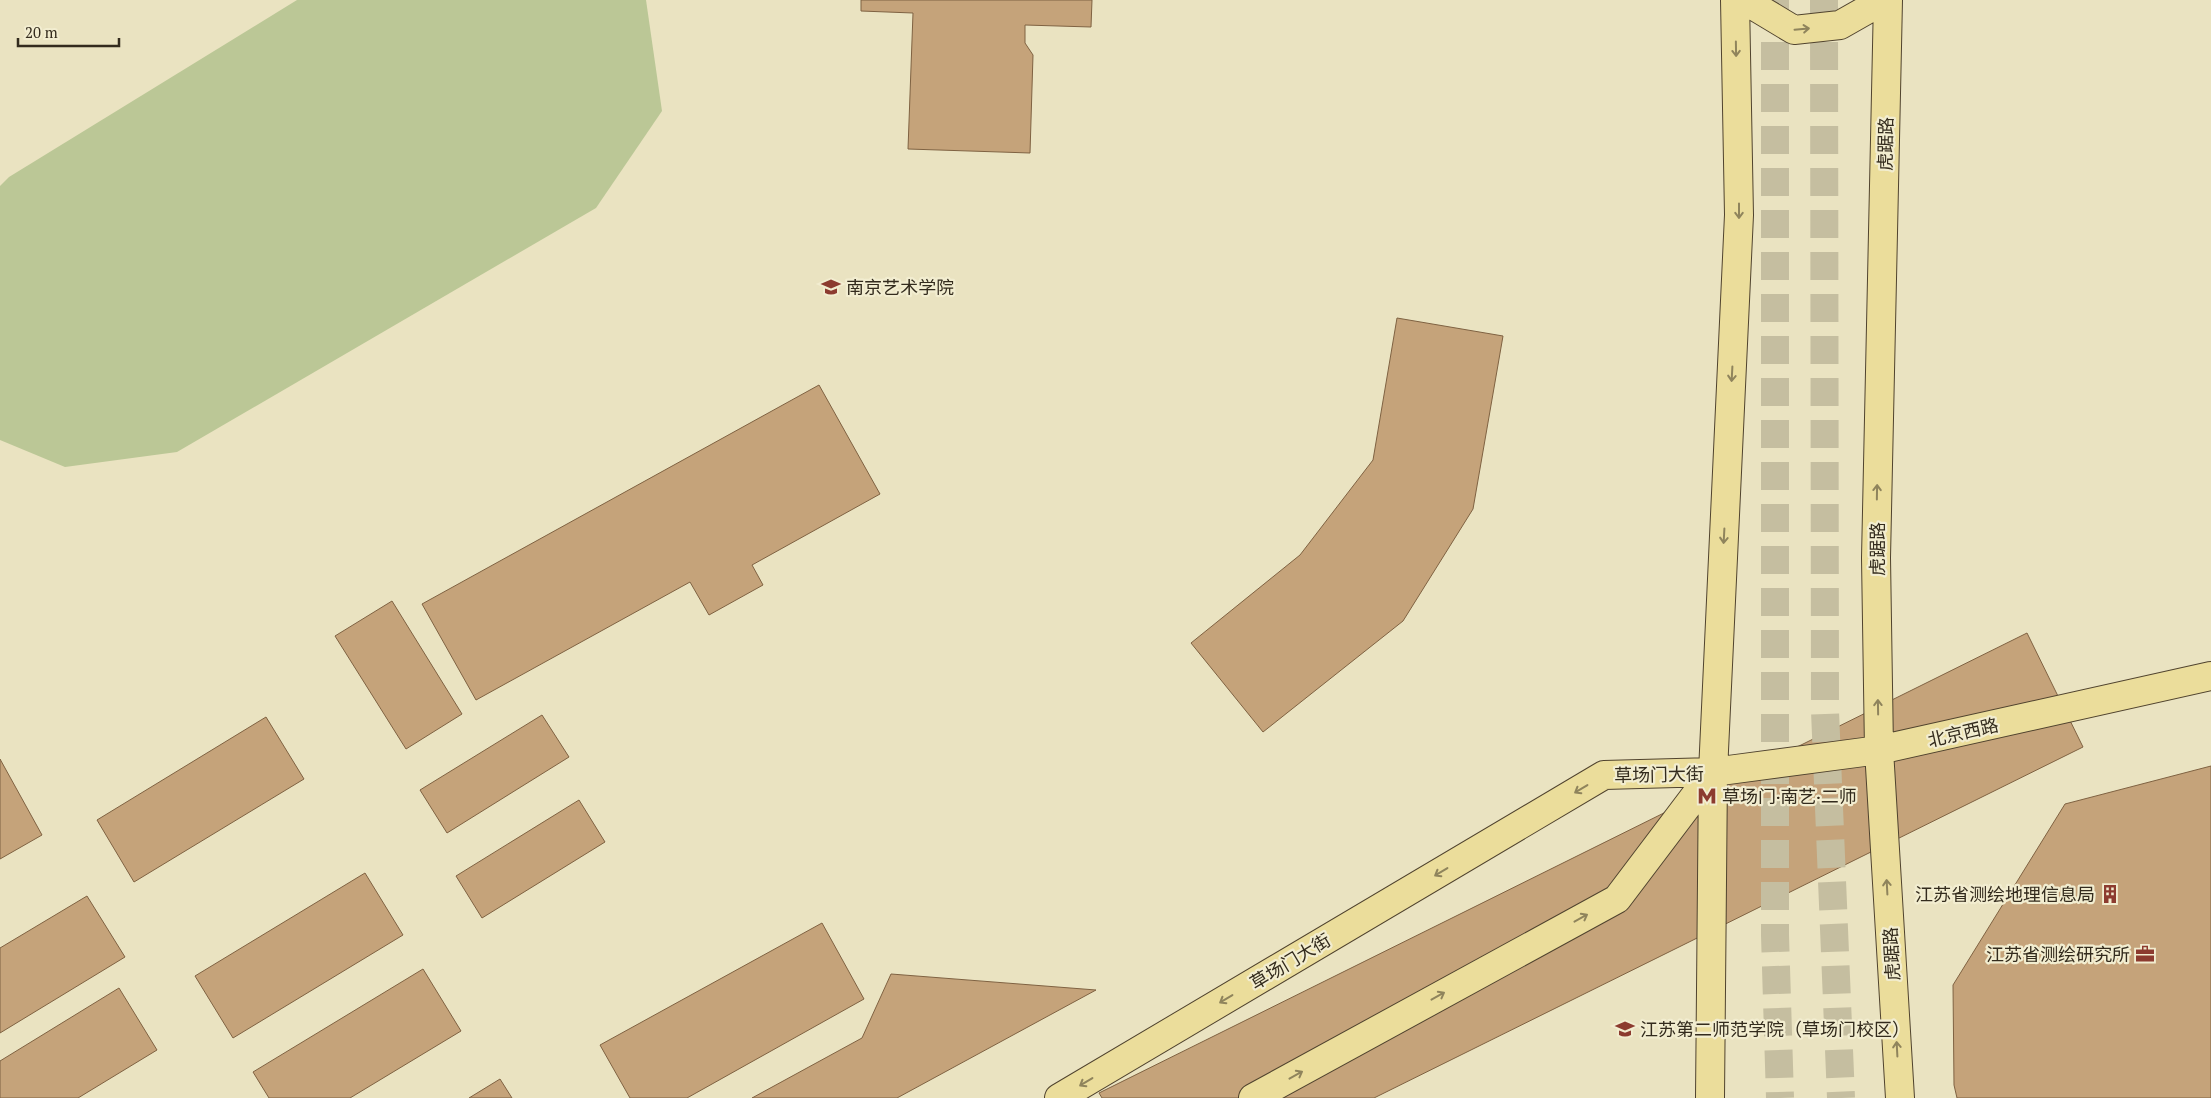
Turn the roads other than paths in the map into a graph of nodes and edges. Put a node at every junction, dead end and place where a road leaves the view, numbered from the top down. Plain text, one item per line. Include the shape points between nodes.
1 (1735, 0) edge
2 (1744, 0) edge
3 (1884, 0) edge
4 (1888, 0) edge
5 (2211, 676) edge
6 (1879, 750) junction
7 (1713, 772) junction
8 (1059, 1098) edge
9 (1253, 1098) edge
10 (1710, 1098) edge
11 (1900, 1098) edge

1 -> 7 main road via 1739,215
2 -> 3 main road via 1794,30 1840,25
6 -> 4 main road, 虎踞路 via 1876,558
5 - 6 main road, 北京西路
6 - 7 main road, 北京西路
11 -> 6 main road, 虎踞路
7 -> 8 main road, 草场门大街 via 1604,775
9 -> 7 main road, 草场门大街 via 1617,898
7 - 10 main road

